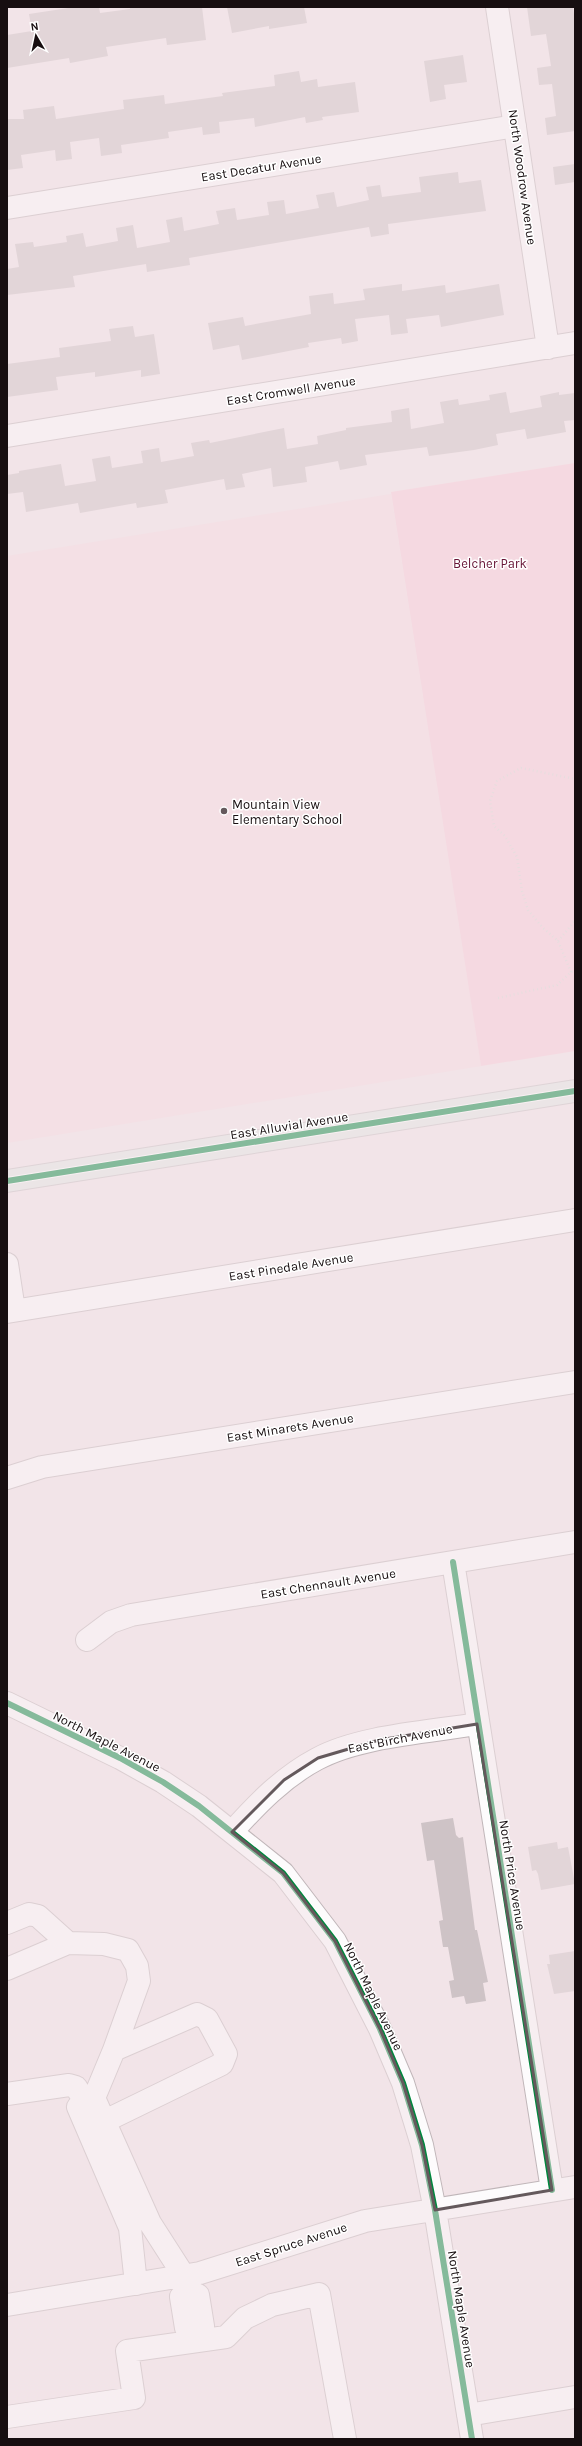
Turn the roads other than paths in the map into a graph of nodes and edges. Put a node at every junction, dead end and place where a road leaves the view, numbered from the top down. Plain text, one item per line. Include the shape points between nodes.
1 (497, 7) edge
2 (515, 126) junction
3 (7, 208) edge
4 (575, 343) edge
5 (548, 348) junction
6 (7, 436) edge
7 (575, 1091) edge
8 (7, 1181) edge
9 (575, 1220) edge
10 (7, 1264) edge
11 (11, 1311) edge
12 (575, 1382) edge
13 (7, 1478) edge
14 (575, 1542) edge
15 (453, 1562) junction
16 (87, 1640) dead end
17 (7, 1703) edge
18 (477, 1724) junction
19 (232, 1832) junction
20 (7, 1923) edge
21 (68, 1943) junction
22 (7, 1969) edge
23 (114, 2050) junction
24 (7, 2094) edge
25 (89, 2099) junction
26 (105, 2121) junction
27 (575, 2187) edge
28 (552, 2190) junction
29 (435, 2210) junction
30 (140, 2225) junction
31 (187, 2283) junction
32 (136, 2284) junction
33 (7, 2305) edge
34 (195, 2337) junction
35 (575, 2397) edge
36 (468, 2415) junction
37 (7, 2417) edge
38 (345, 2439) edge
39 (472, 2439) edge

1 - 2 street, North Woodrow Avenue
2 - 3 street, East Decatur Avenue
2 - 5 street, North Woodrow Avenue
4 - 5 street, East Cromwell Avenue
5 - 6 street, East Cromwell Avenue
7 - 8 main road, East Alluvial Avenue
9 - 11 street, East Pinedale Avenue
10 - 11 street
12 - 13 street, East Minarets Avenue via 42,1467
14 - 15 street, East Chennault Avenue
15 - 16 street, East Chennault Avenue via 131,1616 111,1622
15 - 18 street, North Price Avenue
17 - 19 street, North Maple Avenue via 163,1782
18 - 19 street, East Birch Avenue via 355,1745 318,1758 284,1780 255,1806
18 - 28 street, North Price Avenue
19 - 29 street, North Maple Avenue via 283,1873 335,1941 380,2029 403,2083 422,2145
20 - 21 street via 29,1914 38,1916
21 - 22 street
21 - 23 street via 104,1944 128,1950 137,1966 139,1981
23 - 25 street
23 - 26 street via 197,2014 207,2019 226,2054 222,2064
24 - 25 street via 69,2085 76,2087
25 - 26 street
25 - 30 street via 78,2107
26 - 30 street
27 - 28 street, East Spruce Avenue
28 - 29 street, East Spruce Avenue
29 - 31 street, East Spruce Avenue via 365,2221 200,2273
29 - 36 street, North Maple Avenue
30 - 31 street
30 - 32 street
31 - 32 street, East Spruce Avenue
31 - 34 street via 181,2297 186,2328
32 - 33 street, East Spruce Avenue
34 - 37 street via 127,2351 134,2398
34 - 38 street via 226,2337 245,2318 272,2305 319,2294
35 - 36 street
36 - 39 street, North Maple Avenue

